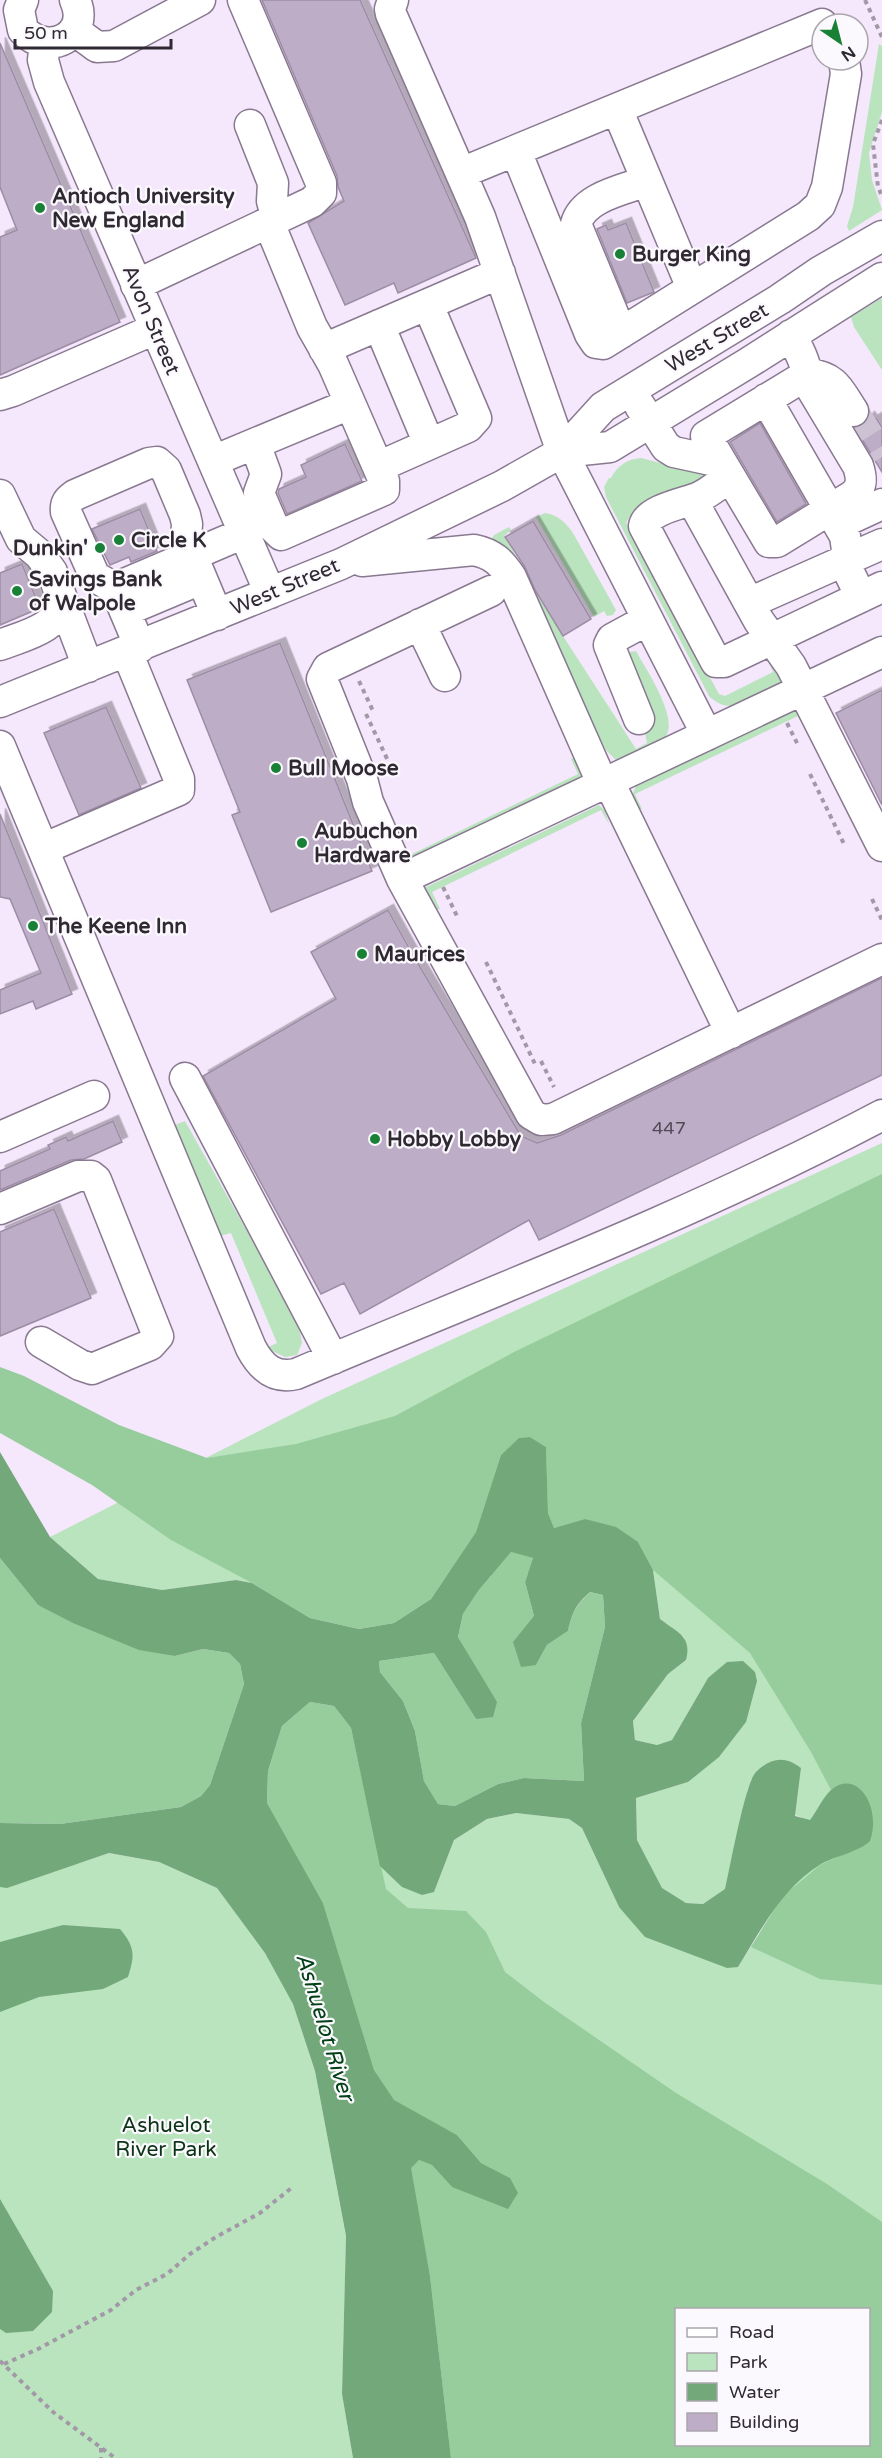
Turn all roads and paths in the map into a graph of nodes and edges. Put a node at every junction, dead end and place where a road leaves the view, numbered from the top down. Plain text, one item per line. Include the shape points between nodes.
1 (23, 0) edge
2 (75, 0) edge
3 (200, 0) edge
4 (243, 0) edge
5 (393, 0) edge
6 (865, 0) edge
7 (810, 25) edge
8 (74, 30) junction
9 (882, 37) edge
10 (45, 43) junction
11 (846, 72) edge
12 (617, 109) junction
13 (882, 120) edge
14 (250, 125) dead end
15 (505, 156) junction
16 (643, 171) junction
17 (461, 173) junction
18 (882, 196) edge
19 (480, 217) junction
20 (273, 221) junction
21 (882, 236) edge
22 (500, 273) junction
23 (882, 278) edge
24 (136, 285) junction
25 (692, 288) junction
26 (428, 304) junction
27 (379, 326) junction
28 (155, 329) junction
29 (621, 333) junction
30 (791, 336) junction
31 (324, 350) junction
32 (808, 374) junction
33 (631, 390) junction
34 (0, 395) edge
35 (766, 399) junction
36 (350, 404) junction
37 (853, 411) tunnel mouth
38 (650, 424) junction
39 (255, 444) junction
40 (429, 444) junction
41 (562, 452) junction
42 (215, 467) junction
43 (378, 467) junction
44 (724, 470) junction
45 (175, 492) junction
46 (0, 495) edge
47 (692, 500) junction
48 (882, 504) edge
49 (835, 517) junction
50 (244, 533) junction
51 (882, 544) edge
52 (194, 562) junction
53 (844, 562) junction
54 (341, 564) junction
55 (491, 591) dead end
56 (871, 592) edge
57 (270, 593) junction
58 (115, 595) junction
59 (61, 598) junction
60 (749, 603) junction
61 (217, 615) junction
62 (647, 620) junction
63 (420, 624) junction
64 (772, 639) junction
65 (0, 645) edge
66 (133, 649) junction
67 (882, 652) edge
68 (349, 658) junction
69 (88, 667) junction
70 (445, 676) dead end
71 (803, 689) junction
72 (0, 702) edge
73 (373, 711) dead end
74 (366, 714) dead end
75 (639, 719) dead end
76 (787, 722) dead end
77 (707, 735) junction
78 (0, 746) edge
79 (799, 747) dead end
80 (390, 765) dead end
81 (810, 774) dead end
82 (606, 783) junction
83 (845, 846) dead end
84 (882, 846) edge
85 (44, 849) junction
86 (402, 879) junction
87 (443, 887) dead end
88 (872, 899) dead end
89 (457, 916) dead end
90 (882, 920) edge
91 (882, 959) edge
92 (486, 962) dead end
93 (732, 1033) junction
94 (542, 1061) dead end
95 (535, 1064) dead end
96 (554, 1087) dead end
97 (146, 1094) junction
98 (94, 1096) dead end
99 (882, 1115) edge
100 (0, 1137) edge
101 (0, 1209) edge
102 (41, 1342) dead end
103 (333, 1359) junction
104 (294, 2186) dead end
105 (2, 2362) edge
106 (101, 2448) junction
107 (101, 2458) edge
108 (115, 2458) edge

1 - 10 street via 19,10 23,30
2 - 8 street via 78,12
3 - 8 street via 114,46 98,47
4 - 20 street via 321,183 317,198
5 - 17 street via 391,14
6 - 9 path
7 - 12 street
8 - 10 street via 59,42
10 - 24 street, Avon Street via 43,60 49,82
11 - 25 street via 828,180 820,205
12 - 15 street
12 - 16 street
13 - 18 path via 873,144
14 - 20 street via 273,183
15 - 17 street
15 - 19 street via 484,184
15 - 29 street via 590,334 596,343 603,344
16 - 25 street
16 - 29 street via 588,204 576,224
17 - 19 street
19 - 22 street
20 - 24 street
20 - 31 street
21 - 33 street, West Street
22 - 26 street
22 - 41 street
23 - 30 street, West Street
24 - 28 street, Avon Street
25 - 29 street
26 - 27 street
26 - 40 street via 476,418 468,427
27 - 31 street
27 - 40 street
28 - 34 street
28 - 42 street, Avon Street
30 - 32 street
30 - 38 street, West Street
31 - 36 street
32 - 35 street
32 - 37 street via 820,375 836,384
32 - 49 street via 810,386 861,475 857,492
33 - 38 street
33 - 41 street, West Street via 603,408
35 - 44 street via 708,433 706,440
35 - 49 street
36 - 39 street
36 - 43 street
38 - 41 street, West Street via 610,447
38 - 44 street via 670,451
39 - 42 street
39 - 43 street via 266,474 260,497 281,535 380,493 385,485
40 - 43 street
41 - 54 street, West Street via 502,486
41 - 62 street
42 - 45 street
42 - 50 street, Avon Street
44 - 47 street via 702,496
44 - 49 street via 766,539 773,544
45 - 52 street via 187,524
45 - 58 street via 166,470 157,462 69,500 66,512 92,571
46 - 59 street via 21,539 46,563
47 - 60 street
47 - 64 street via 678,502 648,519 644,526 713,659 719,664
48 - 49 street
49 - 53 street via 847,542
50 - 52 street
50 - 57 street, Avon Street
51 - 53 street
52 - 58 street
52 - 58 street
52 - 61 street
53 - 56 street
53 - 60 street
54 - 57 street, West Street
54 - 82 street via 466,550 489,553 502,563
55 - 63 street
56 - 64 street
57 - 61 street, West Street
58 - 66 street
59 - 65 street via 61,610 54,621
59 - 69 street
60 - 64 street
61 - 66 street, West Street
62 - 75 street via 609,643
62 - 77 street
63 - 68 street
63 - 70 street
64 - 71 street
66 - 69 street, West Street
66 - 85 street via 179,778 179,790
67 - 71 street
68 - 73 path
68 - 86 street via 325,671 322,684
69 - 72 street, West Street
71 - 77 street
71 - 84 street
74 - 80 path
76 - 79 path
77 - 82 street
78 - 85 street
81 - 83 path
82 - 86 street
82 - 93 street
85 - 97 street
86 - 93 street via 528,1108 540,1120 553,1119
87 - 89 path
88 - 90 path
91 - 93 street
92 - 95 path
94 - 96 path
97 - 103 street via 257,1360 270,1372 286,1377
97 - 103 street via 180,1067
98 - 100 street
99 - 103 street via 807,1155 570,1261
101 - 102 street via 78,1176 96,1180 158,1336 150,1346 92,1370
104 - 105 path via 260,2213 216,2237 111,2310 38,2349
105 - 106 path via 52,2412
106 - 107 path
106 - 108 path

